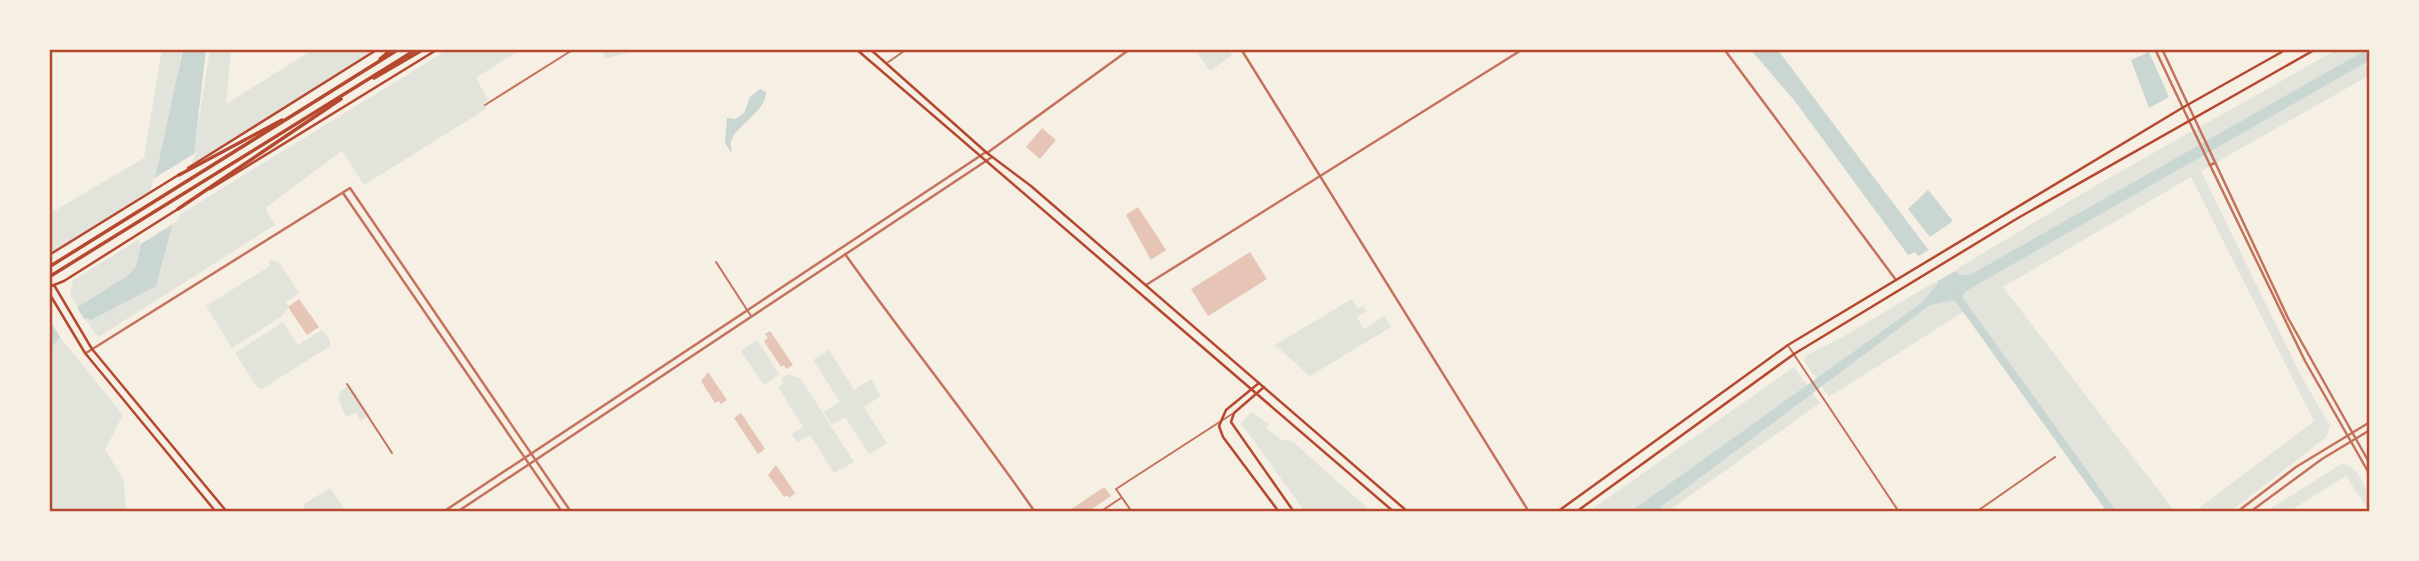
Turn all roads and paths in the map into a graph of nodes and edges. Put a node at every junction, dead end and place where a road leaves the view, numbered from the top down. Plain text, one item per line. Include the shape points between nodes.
1 (378, 49) edge
2 (392, 49) edge
3 (399, 49) edge
4 (417, 49) edge
5 (424, 49) edge
6 (439, 49) edge
7 (574, 49) edge
8 (856, 49) edge
9 (870, 49) edge
10 (907, 49) edge
11 (1130, 49) edge
12 (1241, 49) edge
13 (1523, 49) edge
14 (1724, 49) edge
15 (2155, 49) edge
16 (2162, 49) edge
17 (2287, 49) edge
18 (2316, 49) edge
19 (887, 64) junction
20 (374, 65) junction
21 (366, 81) junction
22 (356, 87) junction
23 (485, 105) dead end
24 (2187, 105) junction
25 (2182, 108) junction
26 (296, 113) junction
27 (2194, 119) junction
28 (2188, 121) junction
29 (986, 153) junction
30 (980, 156) junction
31 (992, 157) junction
32 (986, 161) junction
33 (2212, 163) junction
34 (196, 165) junction
35 (179, 175) joint
36 (1321, 176) junction
37 (343, 193) junction
38 (178, 209) junction
39 (845, 254) junction
40 (49, 255) edge
41 (716, 262) dead end
42 (49, 267) edge
43 (49, 277) edge
44 (1896, 280) junction
45 (1146, 285) junction
46 (51, 286) edge
47 (49, 293) edge
48 (747, 309) junction
49 (751, 316) junction
50 (1788, 345) junction
51 (92, 349) junction
52 (85, 353) junction
53 (1794, 354) junction
54 (1259, 383) junction
55 (347, 384) dead end
56 (1264, 387) junction
57 (1252, 389) junction
58 (1257, 393) junction
59 (1236, 411) junction
60 (1220, 422) junction
61 (2370, 422) edge
62 (2370, 430) edge
63 (2351, 431) junction
64 (2346, 434) junction
65 (2352, 439) junction
66 (392, 453) dead end
67 (531, 453) junction
68 (524, 457) junction
69 (2055, 457) dead end
70 (535, 460) junction
71 (529, 464) junction
72 (2370, 464) edge
73 (2370, 475) edge
74 (1122, 497) junction
75 (216, 512) edge
76 (227, 512) edge
77 (443, 512) edge
78 (457, 512) edge
79 (562, 512) edge
80 (571, 512) edge
81 (1035, 512) edge
82 (1100, 512) edge
83 (1132, 512) edge
84 (1279, 512) edge
85 (1294, 512) edge
86 (1394, 512) edge
87 (1408, 512) edge
88 (1530, 512) edge
89 (1558, 512) edge
90 (1576, 512) edge
91 (1899, 512) edge
92 (1976, 512) edge
93 (2237, 512) edge
94 (2250, 512) edge

1 - 34 main road
2 - 20 highway
3 - 20 highway
4 - 21 highway
5 - 21 highway
6 - 38 main road
7 - 23 street
8 - 30 main road
9 - 19 main road
10 - 19 street
11 - 29 street
12 - 36 street
13 - 36 street
14 - 44 street
15 - 25 street
16 - 24 street
17 - 24 main road
18 - 27 main road
19 - 29 main road
20 - 26 highway
21 - 22 highway
22 - 38 highway
22 - 43 highway
24 - 25 main road
24 - 27 street
25 - 28 street
25 - 44 main road
26 - 34 highway
26 - 42 highway
27 - 28 main road
27 - 33 street
28 - 33 street
28 - 53 main road
29 - 30 street
29 - 31 main road
30 - 32 main road
30 - 48 street
31 - 32 street
31 - 45 main road
32 - 39 street
32 - 57 main road
33 - 63 street via 2298,337
33 - 64 street via 2299,351
34 - 35 highway
35 - 40 main road
36 - 45 street
36 - 88 street
37 - 51 street
37 - 67 street via 350,188
37 - 68 street
38 - 46 main road
39 - 49 street
39 - 81 street
41 - 48 street
43 - 46 main road
44 - 50 main road
45 - 54 main road
46 - 51 main road
47 - 52 main road
48 - 49 street
48 - 67 street
49 - 70 street
50 - 53 street
50 - 89 main road
51 - 52 street
51 - 76 main road
52 - 75 main road
53 - 90 main road
53 - 91 street
54 - 56 main road
54 - 57 main road
55 - 66 street
56 - 58 main road
56 - 87 main road
57 - 58 main road
57 - 60 main road via 1226,410
58 - 59 main road
58 - 86 main road
59 - 60 street
59 - 85 main road via 1231,418 1233,427
60 - 74 street via 1116,489
60 - 84 main road via 1223,437
61 - 63 street
62 - 65 street
63 - 64 street
63 - 65 street
64 - 65 street
64 - 93 street
65 - 72 street
65 - 73 street
65 - 94 street
67 - 68 street
67 - 70 street
68 - 71 street
68 - 77 street
69 - 92 street
70 - 71 street
70 - 80 street
71 - 78 street
71 - 79 street
74 - 82 street
74 - 83 street

